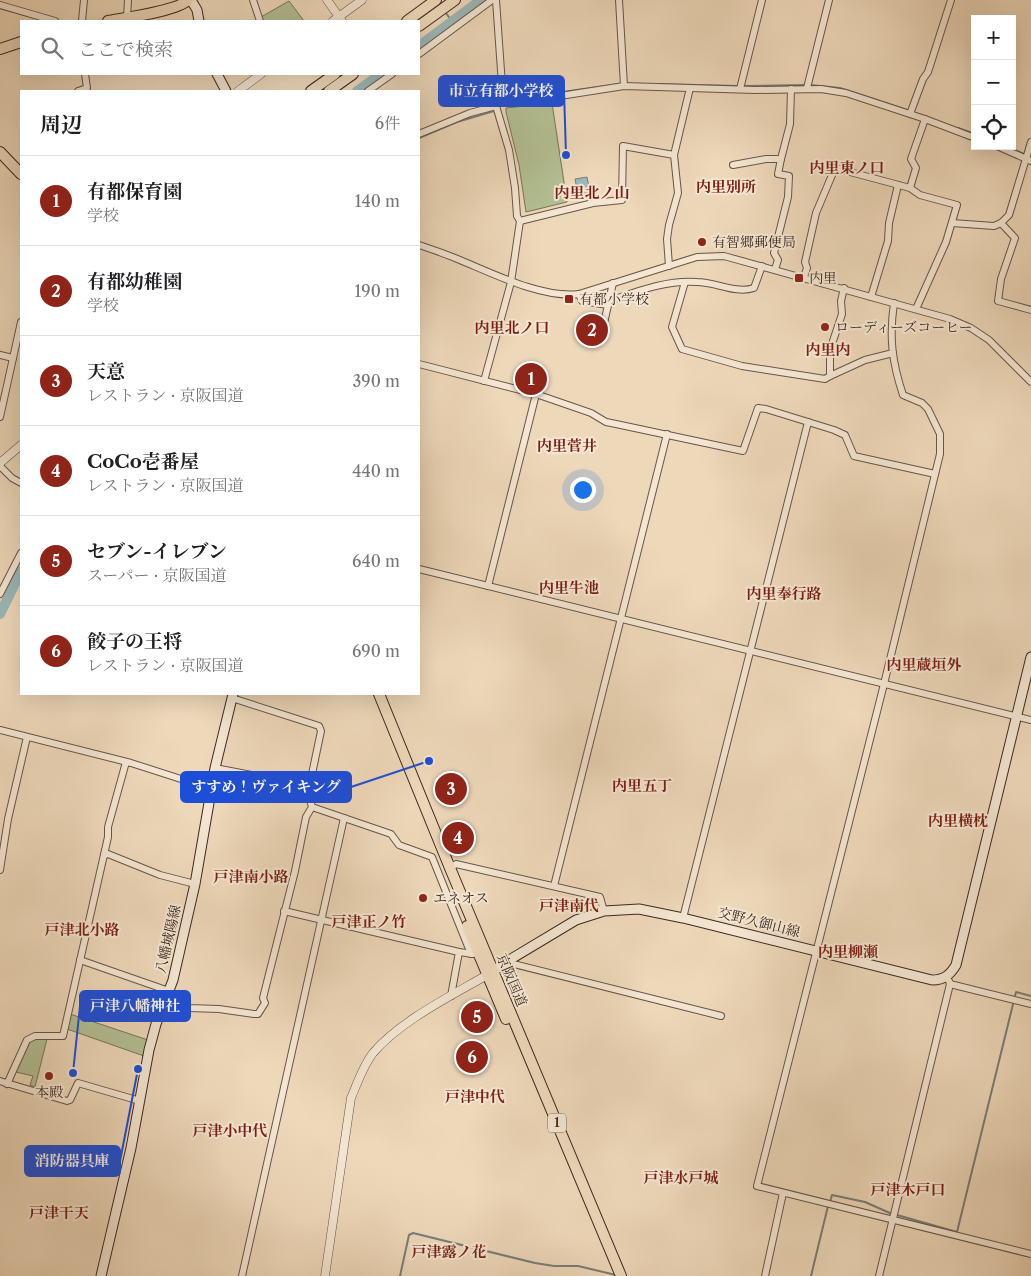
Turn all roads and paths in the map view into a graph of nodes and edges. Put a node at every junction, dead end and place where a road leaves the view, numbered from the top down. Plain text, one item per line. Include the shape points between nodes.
1 (84, 0) edge
2 (128, 0) edge
3 (189, 0) edge
4 (253, 0) edge
5 (327, 0) edge
6 (362, 0) edge
7 (436, 0) edge
8 (454, 0) edge
9 (492, 0) edge
10 (496, 0) edge
11 (619, 0) edge
12 (762, 0) edge
13 (829, 0) edge
14 (951, 0) edge
15 (0, 5) edge
16 (126, 17) junction
17 (52, 20) edge
18 (82, 20) edge
19 (112, 20) edge
20 (199, 20) edge
21 (260, 20) edge
22 (338, 20) edge
23 (408, 20) edge
24 (420, 25) edge
25 (20, 42) edge
26 (0, 49) edge
27 (420, 53) edge
28 (85, 75) edge
29 (218, 75) edge
30 (260, 75) edge
31 (334, 75) edge
32 (352, 75) edge
33 (391, 75) edge
34 (624, 86) junction
35 (690, 88) junction
36 (807, 88) junction
37 (740, 89) junction
38 (791, 89) junction
39 (81, 90) edge
40 (225, 90) edge
41 (239, 90) edge
42 (312, 90) edge
43 (330, 90) edge
44 (369, 90) edge
45 (503, 99) junction
46 (496, 106) junction
47 (910, 114) junction
48 (925, 119) junction
49 (420, 134) edge
50 (971, 136) edge
51 (1031, 142) edge
52 (1006, 150) edge
53 (0, 152) edge
54 (674, 155) junction
55 (781, 159) junction
56 (1029, 160) edge
57 (0, 162) edge
58 (733, 165) dead end
59 (20, 173) edge
60 (20, 183) edge
61 (898, 185) junction
62 (910, 188) junction
63 (520, 221) junction
64 (952, 223) junction
65 (1001, 224) junction
66 (420, 245) edge
67 (668, 266) junction
68 (762, 266) junction
69 (775, 269) junction
70 (804, 277) junction
71 (511, 282) junction
72 (685, 282) junction
73 (612, 283) junction
74 (844, 288) junction
75 (580, 294) junction
76 (871, 297) junction
77 (608, 302) junction
78 (894, 303) junction
79 (916, 309) junction
80 (1031, 310) edge
81 (602, 332) dead end
82 (19, 340) edge
83 (893, 353) junction
84 (0, 354) edge
85 (13, 358) junction
86 (420, 364) edge
87 (830, 376) junction
88 (484, 381) junction
89 (1031, 382) edge
90 (536, 394) junction
91 (0, 417) edge
92 (808, 422) junction
93 (667, 434) junction
94 (20, 446) edge
95 (0, 464) edge
96 (935, 474) junction
97 (20, 482) edge
98 (20, 555) edge
99 (420, 569) edge
100 (488, 586) junction
101 (0, 594) edge
102 (621, 619) junction
103 (752, 651) junction
104 (1031, 657) edge
105 (884, 684) junction
106 (372, 695) edge
107 (379, 695) edge
108 (233, 696) edge
109 (1016, 716) junction
110 (1031, 720) edge
111 (0, 730) edge
112 (27, 737) junction
113 (126, 762) junction
114 (215, 768) junction
115 (212, 789) junction
116 (308, 792) junction
117 (312, 807) junction
118 (344, 818) junction
119 (104, 855) junction
120 (450, 868) junction
121 (0, 870) edge
122 (195, 884) junction
123 (554, 886) junction
124 (284, 911) junction
125 (604, 911) junction
126 (683, 918) junction
127 (323, 920) junction
128 (816, 950) junction
129 (459, 952) junction
130 (475, 954) junction
131 (80, 960) junction
132 (506, 962) junction
133 (490, 973) junction
134 (948, 980) junction
135 (167, 995) junction
136 (451, 996) junction
137 (1031, 1004) edge
138 (721, 1016) dead end
139 (3, 1083) edge
140 (140, 1101) junction
141 (783, 1193) junction
142 (893, 1220) junction
143 (1031, 1254) edge
144 (103, 1276) edge
145 (242, 1276) edge
146 (326, 1276) edge
147 (614, 1276) edge
148 (621, 1276) edge
149 (765, 1276) edge
150 (880, 1276) edge

1 - 18 street
2 - 16 street
3 - 16 main road via 170,8
3 - 20 main road via 197,10
4 - 21 street
5 - 22 street
6 - 22 street
7 - 23 main road
8 - 24 main road
9 - 27 street
10 - 45 street
11 - 34 street
12 - 37 street
13 - 36 street
14 - 47 street via 928,72
15 - 17 street
16 - 19 main road
25 - 26 main road
28 - 39 street via 87,88
29 - 40 main road
30 - 41 street
31 - 42 main road
32 - 43 main road
33 - 44 street
34 - 35 street
34 - 45 street via 560,96
35 - 37 street
35 - 54 street
36 - 38 street
36 - 47 street via 846,93
37 - 38 street
38 - 55 street via 790,124
45 - 46 street
46 - 49 street
46 - 63 street via 510,150
47 - 48 street
48 - 50 street
48 - 62 street via 911,159 916,168
51 - 56 street
52 - 56 street
53 - 59 main road
54 - 63 street via 623,146 622,200 593,203
54 - 67 street via 678,193 667,239
55 - 58 street
55 - 69 street via 778,174 789,176 774,253 778,260
56 - 65 street via 1009,215
57 - 60 main road
61 - 62 street
61 - 70 street via 835,168 816,213
61 - 76 street via 888,241
62 - 64 street via 920,195 957,205
63 - 71 street
64 - 65 street
64 - 79 street
65 - 80 street via 1015,238 1001,278 998,301
66 - 71 street
67 - 68 street via 697,257 724,256
67 - 73 street
68 - 69 street
68 - 72 street via 754,288 749,290
69 - 70 street
70 - 74 street
71 - 75 street via 560,295
71 - 88 street
72 - 77 street via 654,286
72 - 87 street via 672,326 682,348 742,366 825,379
73 - 75 street
73 - 77 street
74 - 76 street
74 - 87 street via 842,314 830,350
75 - 77 street via 582,301
76 - 78 street
77 - 81 street
78 - 79 street
78 - 83 street via 891,325
79 - 89 street via 971,328 989,340
82 - 85 street
83 - 87 street via 865,360
83 - 96 street via 903,394 928,409 940,434
84 - 85 street
85 - 91 street
86 - 88 street
88 - 90 street
90 - 93 street via 591,413 606,422
90 - 100 street
92 - 93 street via 758,408 743,452
92 - 96 street via 845,435 854,456
92 - 103 street
93 - 102 street
94 - 95 street
95 - 97 street
96 - 105 street
98 - 101 street
99 - 100 street
100 - 102 street
102 - 103 street
102 - 123 street
103 - 105 street
103 - 126 street
104 - 109 main road
105 - 109 street
105 - 128 street
106 - 130 main road, 京阪国道 / 1
107 - 120 main road, 京阪国道 / 1
108 - 114 main road, 八幡城陽線
108 - 116 street via 319,726 321,731
109 - 110 street
109 - 134 main road via 956,965
111 - 112 street
112 - 113 street
112 - 121 street via 8,818
113 - 115 street
113 - 119 street via 108,827
114 - 115 main road, 八幡城陽線
114 - 116 street via 257,776
115 - 122 main road, 八幡城陽線
116 - 117 street
117 - 118 street
117 - 124 street via 306,817
118 - 127 street
118 - 130 street via 391,834 399,845 432,857
119 - 122 street
119 - 131 street
120 - 123 street via 456,864
120 - 133 main road, 京阪国道 / 1
122 - 135 main road, 八幡城陽線
123 - 125 street via 600,897
124 - 127 street
124 - 135 street via 263,998 265,1003 258,1014 189,1008
125 - 126 main road, 交野久御山線 via 639,908
125 - 132 main road, 交野久御山線 via 576,920
126 - 128 main road, 交野久御山線
127 - 129 street
127 - 145 street
128 - 134 main road, 交野久御山線 via 932,980
128 - 141 street via 757,1186
129 - 130 street
129 - 136 street
130 - 133 main road, 京阪国道 / 1
131 - 135 street
131 - 139 street via 63,1036 35,1036 27,1040
132 - 133 main road, 交野久御山線
132 - 138 street
133 - 136 street
133 - 147 main road, 京阪国道 / 1
133 - 148 main road, 京阪国道 / 1
134 - 137 street
134 - 142 street
135 - 140 main road, 八幡城陽線 via 149,1050
136 - 146 street via 397,1031 372,1055 359,1078 351,1098
139 - 140 street via 67,1101 73,1097 78,1083
140 - 144 main road, 八幡城陽線
141 - 142 street
141 - 149 street
142 - 143 street
142 - 150 street

